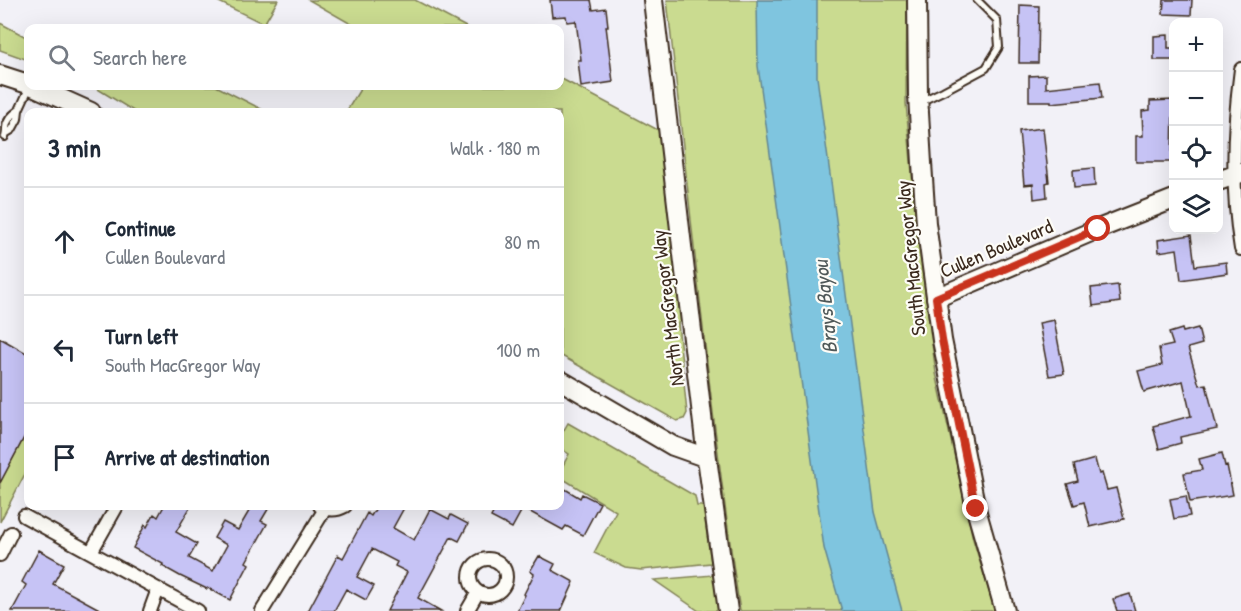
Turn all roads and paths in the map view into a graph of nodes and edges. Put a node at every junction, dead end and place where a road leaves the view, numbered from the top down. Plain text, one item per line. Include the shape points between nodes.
1 (653, 0) edge
2 (917, 0) edge
3 (977, 0) edge
4 (1241, 69) edge
5 (0, 75) edge
6 (24, 83) edge
7 (28, 90) edge
8 (41, 90) edge
9 (919, 102) junction
10 (82, 108) edge
11 (6, 135) dead end
12 (1231, 177) edge
13 (1169, 201) edge
14 (1241, 249) edge
15 (936, 298) junction
16 (564, 382) edge
17 (707, 458) junction
18 (115, 510) edge
19 (321, 510) edge
20 (24, 516) dead end
21 (11, 533) dead end
22 (91, 552) junction
23 (0, 555) edge
24 (158, 589) junction
25 (478, 592) dead end
26 (150, 611) edge
27 (198, 611) edge
28 (262, 611) edge
29 (467, 611) edge
30 (728, 611) edge
31 (1005, 611) edge

1 - 17 street, North MacGregor Way
2 - 9 street, South MacGregor Way
3 - 9 lane via 997,20 999,47 986,68
4 - 12 street
5 - 6 street
7 - 11 lane via 19,110 11,115
8 - 10 street
9 - 15 street, South MacGregor Way via 926,223
12 - 14 street
13 - 15 street, Cullen Boulevard
15 - 31 street, South MacGregor Way via 976,509
16 - 17 street via 673,446
17 - 30 street, North MacGregor Way
18 - 22 street
19 - 28 street
20 - 22 street
21 - 23 street
22 - 24 street
24 - 26 street
24 - 27 street
25 - 29 street

